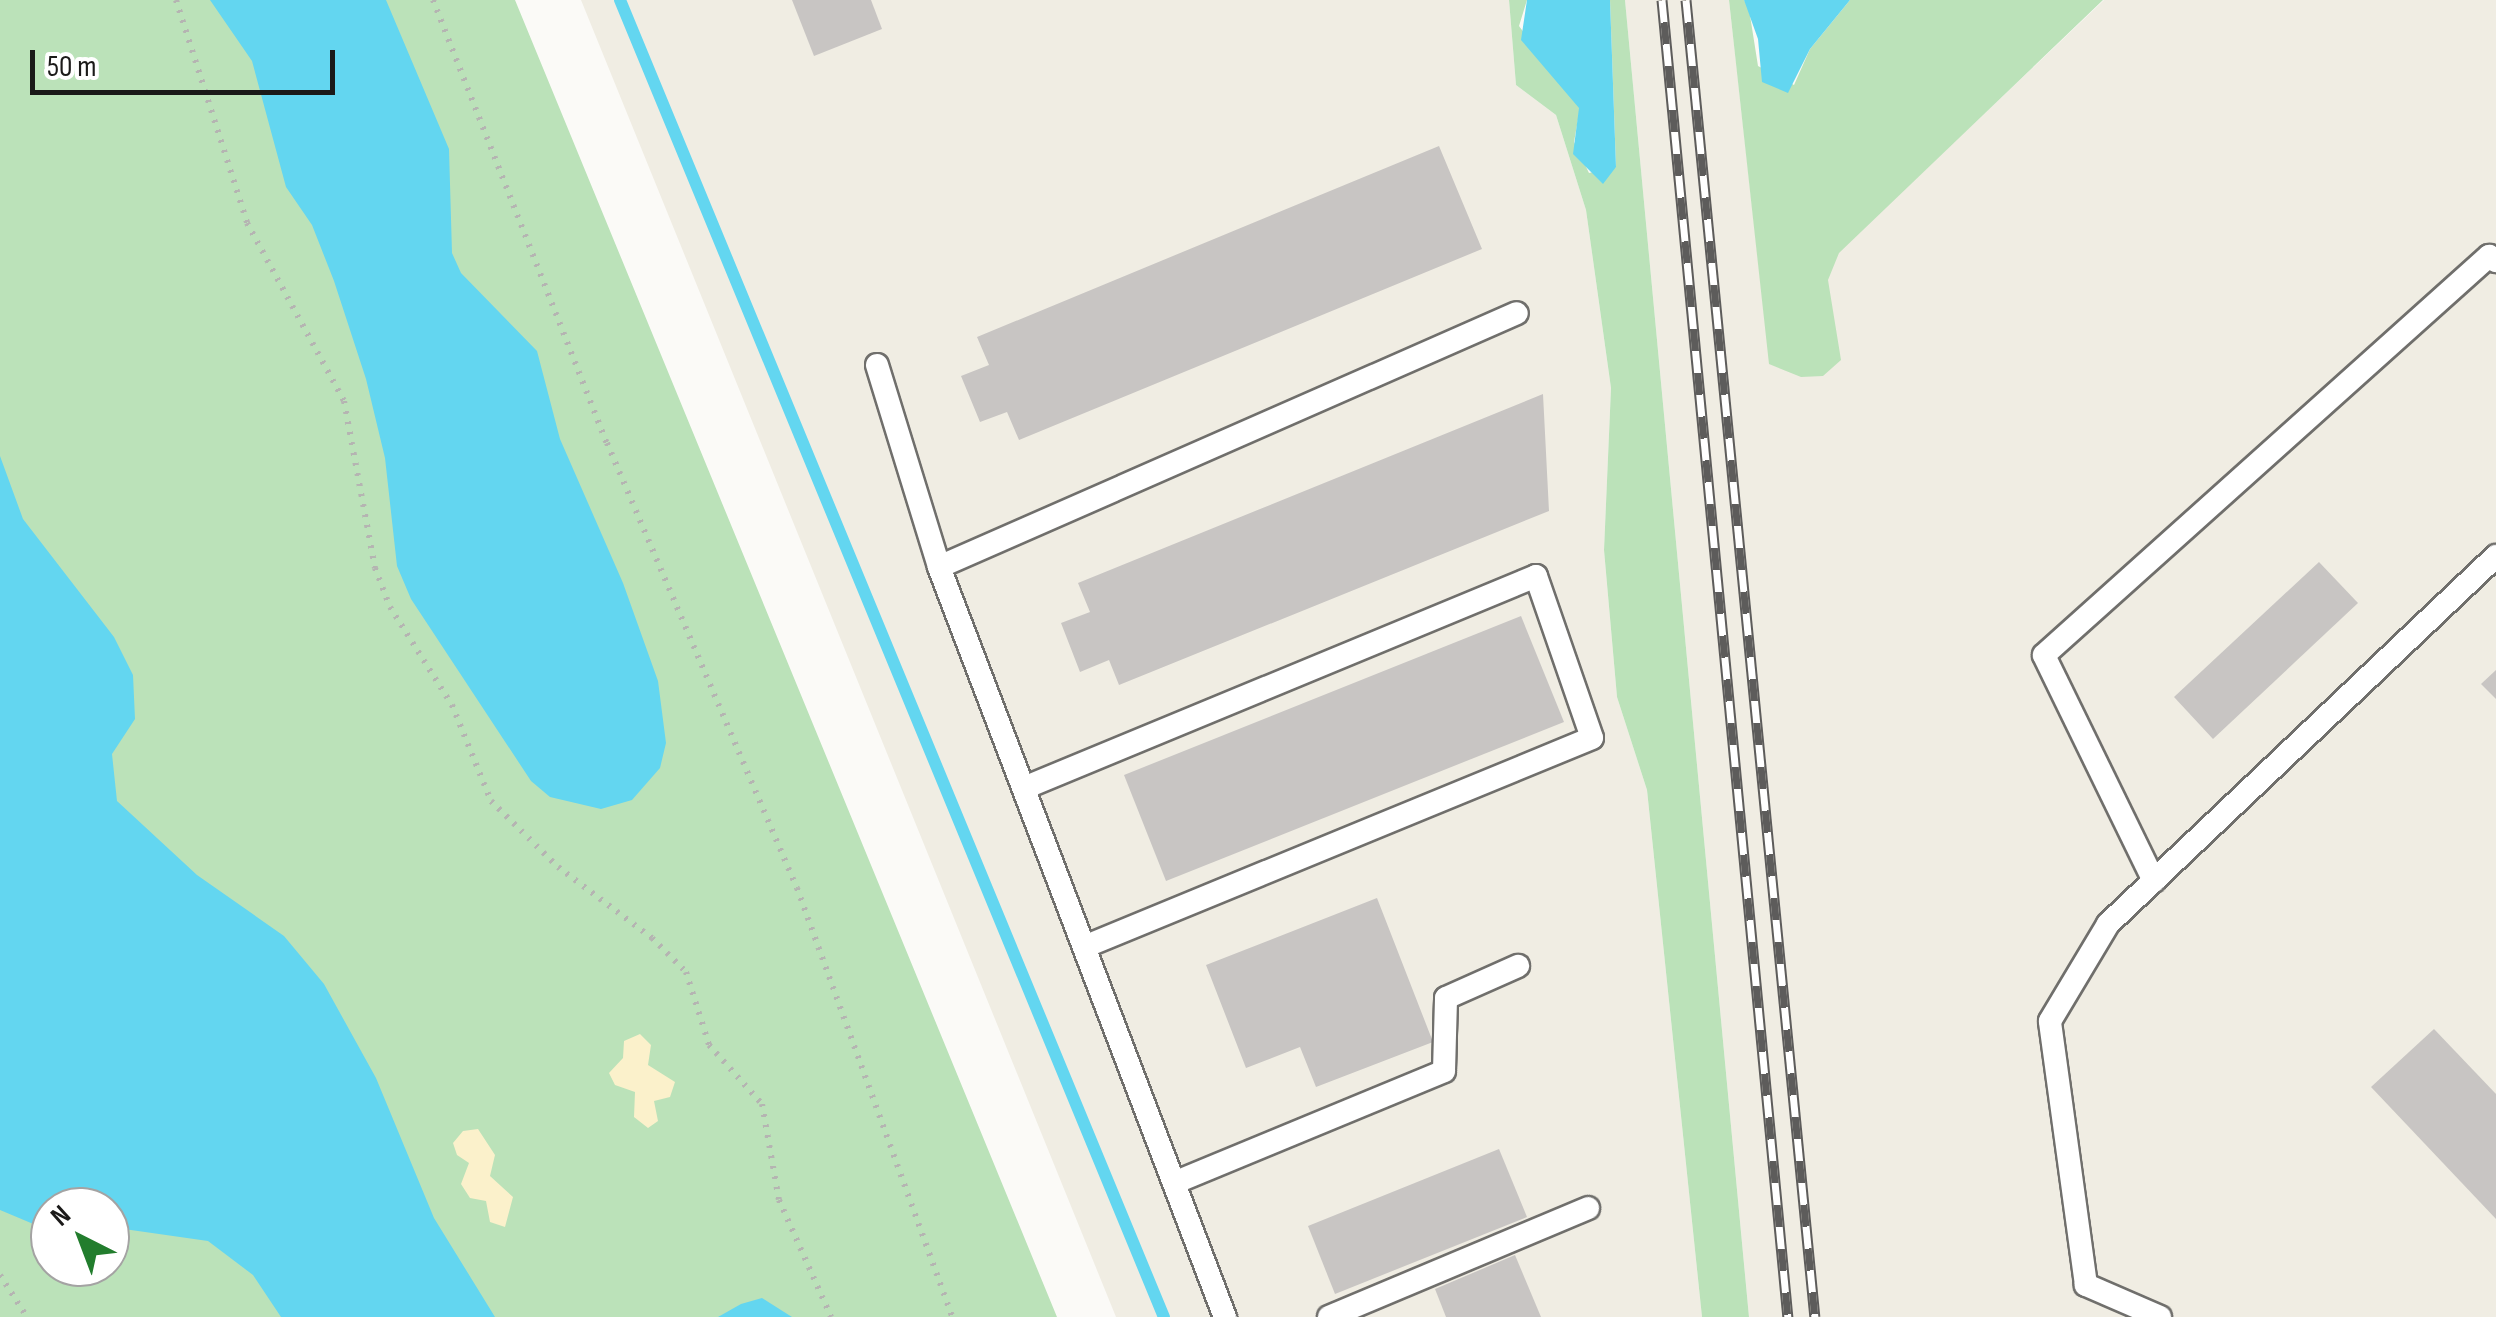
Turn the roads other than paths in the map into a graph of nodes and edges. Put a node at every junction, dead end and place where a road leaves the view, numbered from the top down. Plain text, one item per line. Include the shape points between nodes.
1 (2496, 261) edge
2 (1517, 313) dead end
3 (877, 365) dead end
4 (2496, 556) edge
5 (939, 567) junction
6 (1024, 788) junction
7 (2154, 880) junction
8 (1084, 947) junction
9 (1518, 966) dead end
10 (1174, 1183) junction
11 (1588, 1208) dead end
12 (1225, 1317) edge
13 (1329, 1317) edge
14 (2160, 1317) edge

1 - 7 lane via 2489,256 2044,655
2 - 5 lane
3 - 5 lane
4 - 7 lane
5 - 6 lane
6 - 8 lane
6 - 8 lane via 1536,576 1592,738
7 - 14 lane via 2108,924 2050,1021 2086,1285
8 - 10 lane
9 - 10 lane via 1446,998 1444,1071
10 - 12 lane
11 - 13 lane

